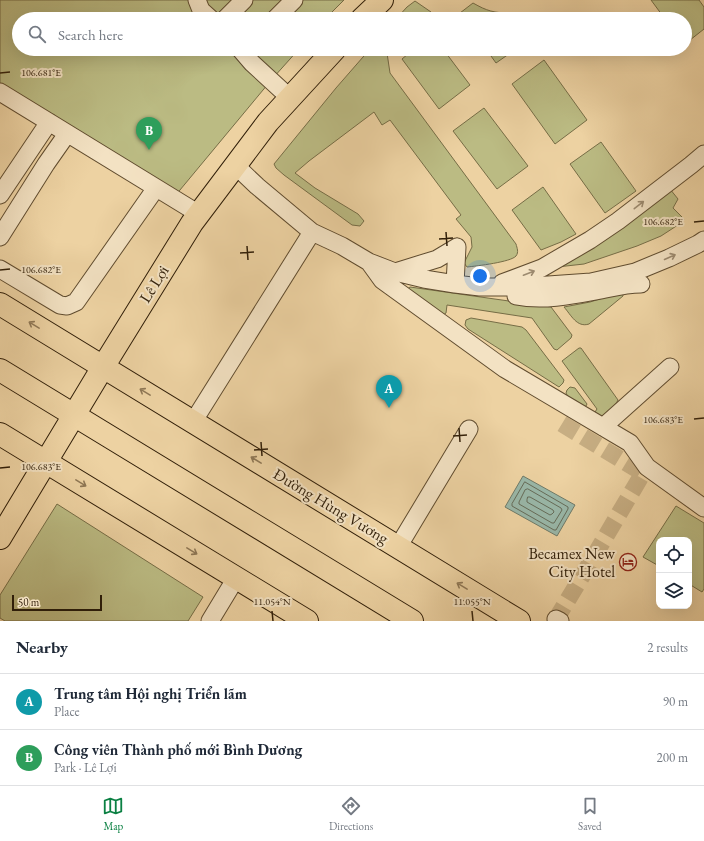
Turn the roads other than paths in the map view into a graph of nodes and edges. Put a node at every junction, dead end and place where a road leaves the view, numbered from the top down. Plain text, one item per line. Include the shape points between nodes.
1 (197, 0) edge
2 (244, 0) edge
3 (294, 0) edge
4 (382, 0) edge
5 (203, 12) edge
6 (232, 12) edge
7 (282, 12) edge
8 (369, 12) edge
9 (247, 56) edge
10 (329, 56) edge
11 (0, 92) edge
12 (290, 98) junction
13 (49, 122) junction
14 (67, 134) junction
15 (704, 154) edge
16 (236, 166) junction
17 (156, 188) junction
18 (0, 195) edge
19 (199, 214) junction
20 (312, 232) junction
21 (0, 237) edge
22 (704, 240) edge
23 (369, 262) junction
24 (0, 269) edge
25 (395, 272) junction
26 (455, 284) junction
27 (488, 287) junction
28 (0, 304) edge
29 (104, 367) junction
30 (670, 367) dead end
31 (0, 370) edge
32 (75, 416) junction
33 (193, 422) junction
34 (603, 427) junction
35 (469, 429) dead end
36 (0, 434) edge
37 (46, 462) junction
38 (701, 502) edge
39 (0, 538) edge
40 (398, 547) junction
41 (236, 578) junction
42 (210, 621) edge
43 (307, 621) edge
44 (412, 621) edge
45 (520, 621) edge

1 - 5 street
2 - 6 street
3 - 7 street
4 - 8 main road
9 - 12 street
10 - 12 main road, Lê Lợi
11 - 13 street
12 - 16 main road, Lê Lợi via 268,122
13 - 14 street
13 - 18 street
14 - 17 street
14 - 21 street
27 -> 15 street via 542,268 590,240
16 - 19 main road, Lê Lợi
16 - 20 street
17 - 19 street
17 - 24 street via 76,302 67,306 60,305
19 - 29 main road, Lê Lợi
20 - 23 street
20 - 33 street
27 -> 22 street via 638,278
23 - 25 street
23 - 34 street via 382,280 505,369
25 - 26 street
25 - 26 street via 437,259 457,247
26 - 27 street
29 -> 28 main road, Đường Hùng Vương
29 - 32 main road, Lê Lợi
33 -> 29 main road, Đường Hùng Vương
30 - 34 street
31 - 32 main road
32 - 37 main road, Lê Lợi
32 - 44 main road
40 -> 33 main road, Đường Hùng Vương
34 - 38 street via 630,443 647,467
35 - 40 street
36 - 37 main road
37 - 39 main road, Lê Lợi
37 -> 41 main road
45 -> 40 main road, Đường Hùng Vương
41 - 42 street
41 - 43 main road

